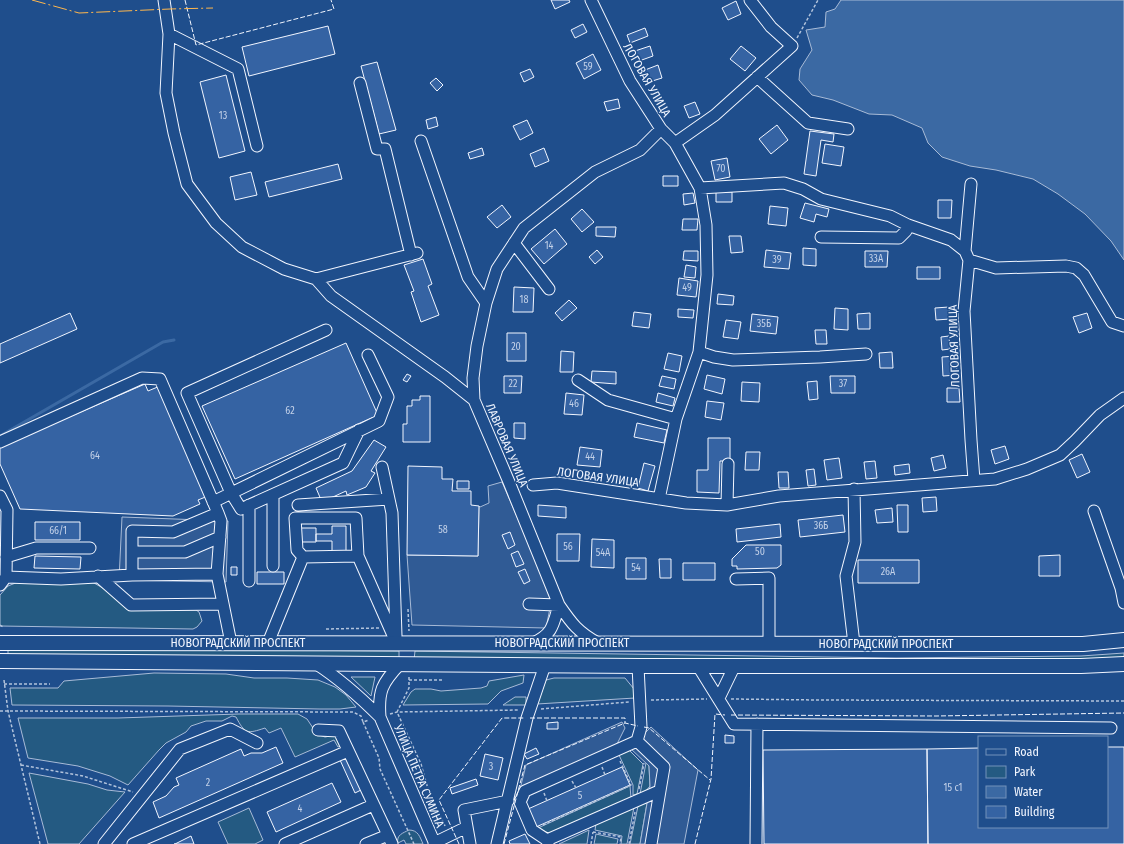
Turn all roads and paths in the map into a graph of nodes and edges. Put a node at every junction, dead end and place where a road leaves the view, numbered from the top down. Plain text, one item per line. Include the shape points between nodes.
1 (164, 0) edge
2 (591, 0) edge
3 (750, 0) edge
4 (818, 0) edge
5 (169, 34) junction
6 (792, 46) junction
7 (757, 77) junction
8 (360, 83) dead end
9 (661, 129) junction
10 (848, 129) dead end
11 (421, 141) dead end
12 (675, 143) junction
13 (257, 146) dead end
14 (971, 184) dead end
15 (700, 188) junction
16 (908, 225) junction
17 (821, 237) dead end
18 (514, 243) junction
19 (967, 256) junction
20 (316, 279) junction
21 (549, 289) dead end
22 (486, 303) junction
23 (1124, 326) edge
24 (326, 330) dead end
25 (699, 352) junction
26 (866, 354) dead end
27 (368, 355) dead end
28 (578, 380) dead end
29 (1124, 398) edge
30 (474, 400) junction
31 (676, 420) junction
32 (359, 430) junction
33 (0, 442) edge
34 (728, 464) dead end
35 (382, 466) dead end
36 (974, 480) junction
37 (533, 485) dead end
38 (854, 489) junction
39 (231, 493) junction
40 (273, 495) junction
41 (0, 496) edge
42 (389, 499) junction
43 (659, 499) junction
44 (213, 502) junction
45 (298, 505) dead end
46 (727, 505) junction
47 (249, 506) junction
48 (1094, 510) dead end
49 (218, 513) junction
50 (220, 537) junction
51 (90, 548) dead end
52 (132, 552) junction
53 (358, 556) junction
54 (6, 557) junction
55 (303, 557) junction
56 (273, 566) dead end
57 (217, 574) junction
58 (132, 575) junction
59 (98, 576) junction
60 (736, 579) dead end
61 (249, 580) dead end
62 (3, 581) edge
63 (1124, 603) edge
64 (223, 604) junction
65 (529, 604) dead end
66 (559, 605) junction
67 (408, 609) dead end
68 (0, 625) edge
69 (3, 627) dead end
70 (393, 628) junction
71 (409, 628) junction
72 (326, 629) dead end
73 (1124, 640) edge
74 (0, 642) edge
75 (402, 642) junction
76 (231, 643) junction
77 (268, 643) junction
78 (533, 643) junction
79 (598, 643) junction
80 (769, 644) junction
81 (854, 644) junction
82 (0, 661) edge
83 (315, 664) junction
84 (405, 664) junction
85 (1124, 664) edge
86 (735, 665) junction
87 (545, 666) junction
88 (638, 666) junction
89 (698, 666) junction
90 (4, 680) dead end
91 (409, 680) junction
92 (442, 680) dead end
93 (4, 684) junction
94 (50, 684) dead end
95 (719, 698) junction
96 (1124, 702) edge
97 (380, 718) junction
98 (363, 722) dead end
99 (757, 724) junction
100 (1111, 728) dead end
101 (318, 730) dead end
102 (637, 741) junction
103 (257, 743) dead end
104 (348, 751) junction
105 (620, 761) dead end
106 (21, 765) junction
107 (659, 791) junction
108 (143, 795) junction
109 (508, 801) junction
110 (373, 804) junction
111 (467, 827) junction
112 (537, 827) dead end
113 (449, 836) junction
114 (390, 840) edge
115 (547, 842) edge
116 (370, 843) edge
117 (434, 843) edge
118 (40, 844) edge
119 (104, 844) edge
120 (133, 844) edge
121 (285, 844) edge
122 (414, 844) edge
123 (470, 844) edge
124 (498, 844) edge
125 (591, 844) edge
126 (620, 844) edge
127 (651, 844) edge
128 (756, 844) edge

1 - 5 street
2 - 9 street, ЛОГОВАЯ УЛИЦА via 630,81
3 - 6 street via 770,27
4 - 6 path
5 - 13 street via 238,69
5 - 20 street via 166,92 187,184 216,222 242,247 284,269
6 - 7 street
7 - 10 street via 808,123
7 - 12 street via 715,115
8 - 20 street via 377,149 385,149 414,254
9 - 12 street, ЛОГОВАЯ УЛИЦА
9 - 18 street, ЛАВРОВАЯ УЛИЦА via 640,150 595,172 524,228
11 - 22 street via 468,276
12 - 15 street, ЛОГОВАЯ УЛИЦА
14 - 19 street, ЛОГОВАЯ УЛИЦА
15 - 16 street via 784,183 803,189 821,199 890,216
15 - 25 street, ЛОГОВАЯ УЛИЦА via 706,225 707,275
16 - 17 street via 899,238
16 - 19 street via 951,240
18 - 21 street
18 - 22 street, ЛАВРОВАЯ УЛИЦА via 498,269
19 - 23 street via 996,268 1076,268 1084,275 1112,322
19 - 36 street, ЛОГОВАЯ УЛИЦА via 964,311
20 - 30 street via 331,296 445,376
22 - 30 street, ЛАВРОВАЯ УЛИЦА via 473,378
24 - 39 street via 187,393
25 - 26 street via 733,360
25 - 31 street, ЛОГОВАЯ УЛИЦА
27 - 32 street via 388,397 379,421
28 - 31 street via 608,400
29 - 36 street, ЛОГОВАЯ УЛИЦА via 1100,415 1060,455 1021,471
30 - 66 street, ЛАВРОВАЯ УЛИЦА
31 - 43 street, ЛОГОВАЯ УЛИЦА
32 - 39 street
32 - 40 street via 343,463
33 - 44 street via 142,378 160,379
34 - 46 street
35 - 42 street
36 - 38 street, ЛОГОВАЯ УЛИЦА
37 - 43 street, ЛОГОВАЯ УЛИЦА via 557,483
38 - 46 street, ЛОГОВАЯ УЛИЦА via 779,496
38 - 81 street via 855,542 846,576
39 - 44 street
39 - 47 street via 241,509
40 - 47 street
40 - 56 street
41 - 54 street via 6,510
42 - 45 street
42 - 70 street via 392,513
43 - 46 street, ЛОГОВАЯ УЛИЦА
44 - 49 street
47 - 61 street
48 - 63 street
49 - 50 street via 221,521
49 - 52 street via 173,532 132,531
50 - 52 street via 185,552
50 - 57 street
51 - 54 street via 36,548
52 - 58 street
53 - 55 street
53 - 55 street via 356,518 295,518 297,550
53 - 70 street
54 - 62 street
55 - 77 street
57 - 58 street
57 - 64 street
58 - 59 street
59 - 62 street
59 - 64 street via 131,605
60 - 80 street via 769,578
64 - 76 street
65 - 66 street
66 - 78 street via 553,627 544,638
66 - 79 street, ЛАВРОВАЯ УЛИЦА via 572,625
67 - 71 path
68 - 69 path
70 - 71 path
70 - 72 path
70 - 75 street
71 - 75 path
73 - 81 main road, НОВОГРАДСКИЙ ПРОСПЕКТ via 1084,644
74 - 76 main road, НОВОГРАДСКИЙ ПРОСПЕКТ
75 - 77 main road, НОВОГРАДСКИЙ ПРОСПЕКТ
75 - 78 main road, НОВОГРАДСКИЙ ПРОСПЕКТ
76 - 77 main road, НОВОГРАДСКИЙ ПРОСПЕКТ
78 - 79 main road, НОВОГРАДСКИЙ ПРОСПЕКТ
79 - 80 main road, НОВОГРАДСКИЙ ПРОСПЕКТ
80 - 81 main road, НОВОГРАДСКИЙ ПРОСПЕКТ
82 - 83 main road, НОВОГРАДСКИЙ ПРОСПЕКТ
83 - 84 main road, НОВОГРАДСКИЙ ПРОСПЕКТ
83 - 97 street via 351,689
84 - 87 main road, НОВОГРАДСКИЙ ПРОСПЕКТ
84 - 91 path
84 - 97 street via 390,675 382,687 378,702
85 - 86 main road, НОВОГРАДСКИЙ ПРОСПЕКТ
86 - 89 main road, НОВОГРАДСКИЙ ПРОСПЕКТ
86 - 95 street
87 - 88 main road, НОВОГРАДСКИЙ ПРОСПЕКТ
87 - 109 street via 527,718
88 - 89 main road, НОВОГРАДСКИЙ ПРОСПЕКТ
88 - 102 street via 641,727
89 - 95 street
90 - 93 path
91 - 92 path
91 - 113 path via 409,688 397,712 421,764 428,789
93 - 94 path
93 - 106 path
95 - 96 path
95 - 99 street via 734,724
97 - 117 street, УЛИЦА ПЕТРА СУМИНА
98 - 122 path via 379,758 380,769
99 - 100 street
99 - 128 street
101 - 104 street via 339,731
102 - 107 street via 664,767
102 - 115 street via 525,791 520,802 532,830
103 - 108 street via 230,730 180,749
104 - 110 street
104 - 120 street
105 - 112 path via 631,785
106 - 108 path via 83,776
106 - 118 path
107 - 115 street
107 - 127 street
108 - 119 street
109 - 111 street via 464,810
109 - 124 street
110 - 114 street
110 - 121 street
111 - 113 street
111 - 123 street
113 - 117 street
114 - 116 street
125 - 126 path via 593,832 621,837

